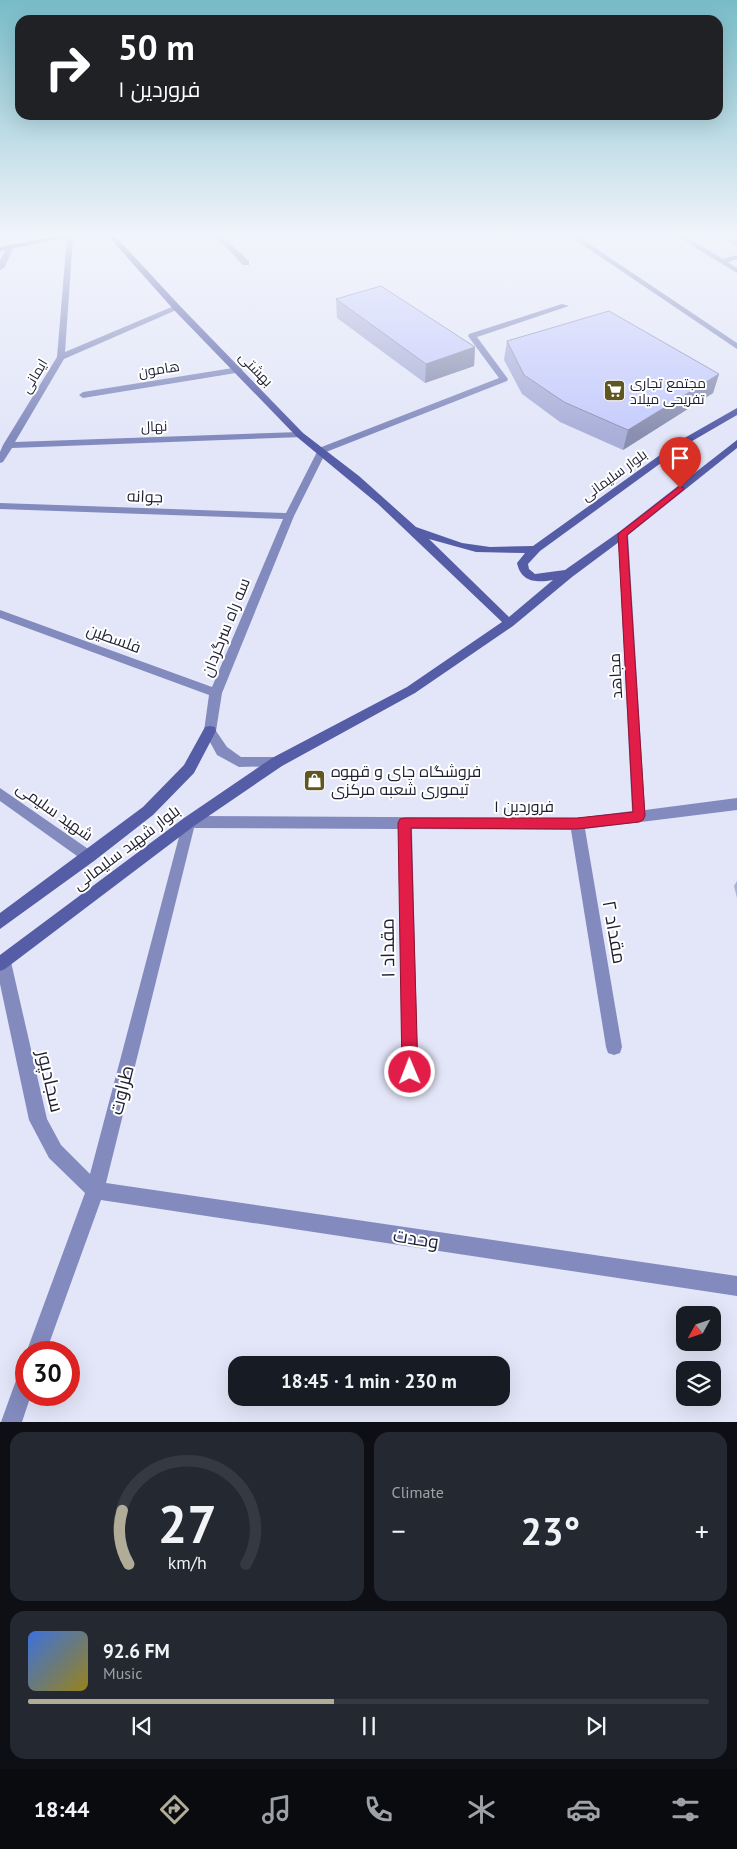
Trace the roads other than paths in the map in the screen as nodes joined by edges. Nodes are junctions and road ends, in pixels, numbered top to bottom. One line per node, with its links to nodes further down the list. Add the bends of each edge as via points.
1 (64, 303): 7 (street, ایمانی)
2 (173, 303): 5 (main road, بهشتی)
3 (672, 303): 6 (street)
4 (565, 306): 14 (street, via 472,336 504,379)
5 (177, 308): 7 (street); 8 (main road, بهشتی)
6 (737, 347)
7 (61, 357): 13 (street, ایمانی)
8 (239, 370): 9 (street, هامون); 11 (main road, بهشتی)
9 (83, 395)
10 (737, 411): 20 (main road, بلوار سلیمانی, via 684,442)
11 (300, 435): 13 (street, نهال); 14 (main road, بهشتی)
12 (737, 443): 19 (main road)
13 (8, 445): 15 (street, ایمانی)
14 (322, 450): 17 (street, سه راه سرگردان); 18 (main road)
15 (0, 460)
16 (0, 506): 17 (street, جوانه)
17 (289, 516): 24 (street, سه راه سرگردان)
18 (407, 524): 20 (main road, via 442,542 472,549 512,552); 23 (main road)
19 (623, 534): 21 (main road); 29 (street, مجاهد)
20 (536, 549): 21 (main road, via 522,562 527,575 538,579)
21 (568, 574): 23 (main road)
22 (0, 614): 24 (street, فلسطین)
23 (509, 623): 26 (main road, via 411,690)
24 (216, 693): 25 (street, سه راه سرگردان)
25 (210, 731): 26 (street, via 222,751 239,762); 33 (main road, بلوار شهید سلیمانی, via 189,769 148,811)
26 (277, 762): 30 (main road, بلوار شهید سلیمانی)
27 (0, 794): 33 (street, شهید سلیمی)
28 (737, 804): 29 (street, فروردین ۱)
29 (639, 816): 32 (street, فروردین ۱)
30 (189, 822): 31 (street, فروردین ۱); 35 (main road, بلوار شهید سلیمانی); 38 (street, طراوت)
31 (405, 823): 32 (street, فروردین ۱); 37 (street, مقداد ۱)
32 (577, 824): 36 (street, مقداد ۲)
33 (90, 856): 34 (main road, بلوار شهید سلیمانی)
34 (0, 922)
35 (2, 963): 38 (street, سجادپور, via 38,1120 47,1142 60,1159)
36 (614, 1047)
37 (410, 1072)
38 (95, 1190): 39 (street, وحدت); 40 (street, طراوت)
39 (737, 1286)
40 (40, 1341)
41 (17, 1406): 42 (street)
42 (11, 1422)

